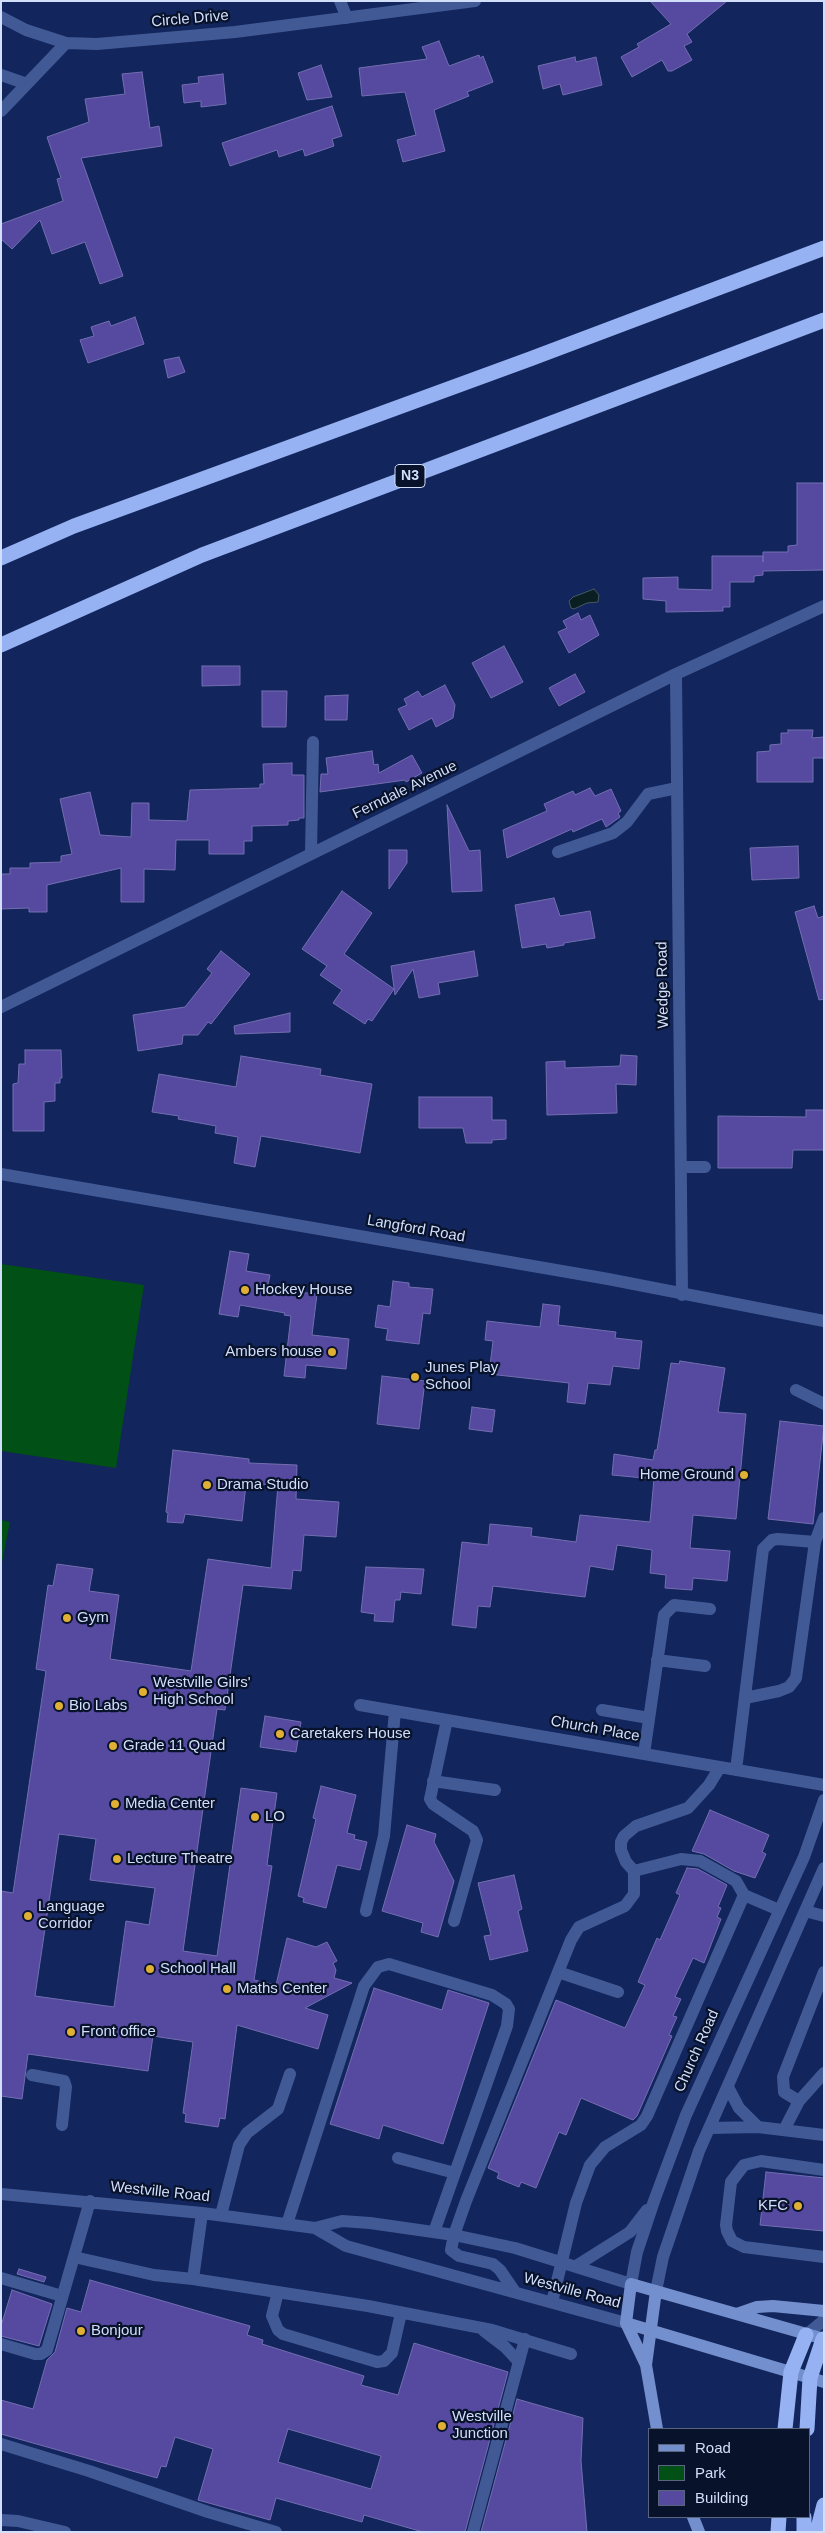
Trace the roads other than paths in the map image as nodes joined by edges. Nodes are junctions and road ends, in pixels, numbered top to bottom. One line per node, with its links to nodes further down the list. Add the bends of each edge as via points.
1 (340, 1): 4 (street)
2 (475, 1): 4 (street, Circle Drive)
3 (1, 17): 5 (street, Circle Drive, via 26,30)
4 (347, 18): 5 (street, Circle Drive, via 107,44)
5 (66, 43): 7 (street)
6 (1, 75): 7 (street)
7 (27, 84): 8 (street)
8 (1, 111)
9 (824, 248): 11 (highway, via 74,526)
10 (824, 320): 13 (highway, N3, via 202,555)
11 (1, 558)
12 (824, 606): 14 (street, Ferndale Avenue)
13 (1, 645)
14 (676, 674): 16 (street, Wedge Road); 18 (street, Ferndale Avenue)
15 (313, 742): 18 (street)
16 (677, 788): 17 (street, via 648,794 627,822 613,832); 20 (street, Wedge Road)
17 (558, 852)
18 (311, 854): 19 (street, Ferndale Avenue)
19 (1, 1007)
20 (681, 1167): 21 (street); 23 (street, Wedge Road)
21 (705, 1167)
22 (1, 1174): 23 (street, Langford Road, via 608,1279)
23 (682, 1295): 24 (street, Langford Road)
24 (824, 1321)
25 (796, 1390): 26 (street)
26 (824, 1404)
27 (824, 1518): 28 (street)
28 (815, 1542): 32 (street, via 796,1678 789,1687 779,1691); 32 (street, via 778,1539 763,1549)
29 (710, 1608): 30 (street, via 671,1606 662,1620)
30 (657, 1660): 31 (street); 36 (street)
31 (705, 1666)
32 (745, 1698): 40 (street)
33 (360, 1705): 35 (street, Church Place)
34 (602, 1710): 36 (street)
35 (395, 1711): 37 (street, Church Place); 49 (street, via 384,1836)
36 (649, 1718): 38 (street)
37 (447, 1720): 38 (street, Church Place); 41 (street)
38 (644, 1754): 39 (street, Church Place)
39 (720, 1767): 40 (street, Church Place); 46 (street, via 688,1808 636,1826 624,1836 621,1850)
40 (736, 1770): 42 (street, Church Place)
41 (433, 1781): 43 (street); 52 (street, via 432,1804 473,1831 477,1840)
42 (824, 1785)
43 (495, 1790)
44 (823, 1808): 48 (street, Church Road)
45 (824, 1868): 50 (street)
46 (634, 1871): 47 (street, via 681,1859 700,1861 736,1880); 53 (street, via 636,1886 631,1900 579,1927)
47 (744, 1895): 48 (street); 80 (street, via 647,2116 641,2125 605,2147 590,2165 576,2203)
48 (779, 1910): 71 (street, Church Road, via 686,2115)
49 (366, 1911)
50 (805, 1912): 51 (street); 59 (street)
51 (824, 1916)
52 (454, 1921)
53 (558, 1972): 55 (street); 77 (street)
54 (824, 1972): 60 (street, via 783,2077 784,2092)
55 (618, 1992)
56 (824, 2073): 60 (street)
57 (290, 2074): 73 (street, via 278,2109 247,2133 239,2145)
58 (32, 2075): 61 (street, via 61,2080 66,2084)
59 (728, 2087): 62 (street, via 739,2108); 63 (street)
60 (799, 2101): 64 (street)
61 (62, 2125)
62 (758, 2127): 63 (street); 64 (street)
63 (710, 2128): 85 (street, via 679,2206)
64 (784, 2130): 65 (street)
65 (824, 2134)
66 (398, 2158): 68 (street)
67 (824, 2170): 79 (street, via 761,2161 744,2165 730,2182 726,2226 732,2241 744,2247)
68 (455, 2173): 74 (street, via 507,2026 509,2009 492,1995 384,1964 371,1973 364,1986); 76 (street)
69 (1, 2194): 70 (street, Westville Road)
70 (90, 2201): 72 (street, Westville Road); 78 (street)
71 (654, 2201): 81 (street, via 630,2232); 84 (street, Church Road)
72 (202, 2213): 73 (street, Westville Road); 83 (street)
73 (221, 2215): 74 (street, Westville Road)
74 (287, 2224): 75 (street, Westville Road)
75 (315, 2228): 76 (street, Westville Road, via 342,2221); 87 (street, Westville Road, via 346,2246)
76 (434, 2232): 77 (street, Westville Road)
77 (454, 2235): 80 (street, Westville Road); 87 (street, via 450,2246 453,2253 493,2264)
78 (74, 2257): 83 (street, via 154,2275); 88 (street)
79 (824, 2257)
80 (562, 2262): 81 (street, Westville Road); 89 (street)
81 (576, 2266): 84 (street, Westville Road)
82 (1, 2278): 88 (street)
83 (193, 2279): 86 (street)
84 (630, 2284): 85 (main road, Westville Road); 94 (main road, Church Road)
85 (656, 2291): 92 (main road, Westville Road); 96 (main road)
86 (278, 2292): 91 (street); 91 (street, via 272,2316 283,2334 377,2362 384,2361 392,2353)
87 (515, 2292): 89 (street, Westville Road)
88 (62, 2296): 100 (street, via 49,2346 44,2353 35,2354)
89 (552, 2302): 94 (street, Westville Road)
90 (824, 2311): 92 (main road, via 773,2306)
91 (401, 2313): 95 (street)
92 (737, 2314): 97 (main road, Westville Road)
93 (824, 2320): 97 (street)
94 (626, 2323): 96 (main road, Westville Road); 103 (main road)
95 (479, 2328): 98 (street); 102 (street, via 497,2340)
96 (651, 2329): 103 (main road); 104 (main road, Westville Road)
97 (806, 2335): 99 (main road, Westville Road); 104 (highway)
98 (525, 2339): 101 (street); 102 (street)
99 (823, 2339): 105 (highway)
100 (1, 2344)
101 (571, 2354)
102 (519, 2362): 117 (street)
103 (646, 2365): 106 (main road)
104 (791, 2372): 105 (main road, Westville Road); 107 (highway)
105 (817, 2380): 108 (highway)
106 (657, 2428)
107 (785, 2428)
108 (807, 2428)
109 (1, 2444): 116 (street)
110 (824, 2505): 121 (highway)
111 (693, 2518): 118 (main road)
112 (779, 2518): 119 (highway)
113 (804, 2518): 120 (highway)
114 (1, 2520): 115 (street)
115 (65, 2532)
116 (276, 2532)
117 (473, 2532)
118 (699, 2532)
119 (778, 2532)
120 (804, 2532)
121 (817, 2532)

